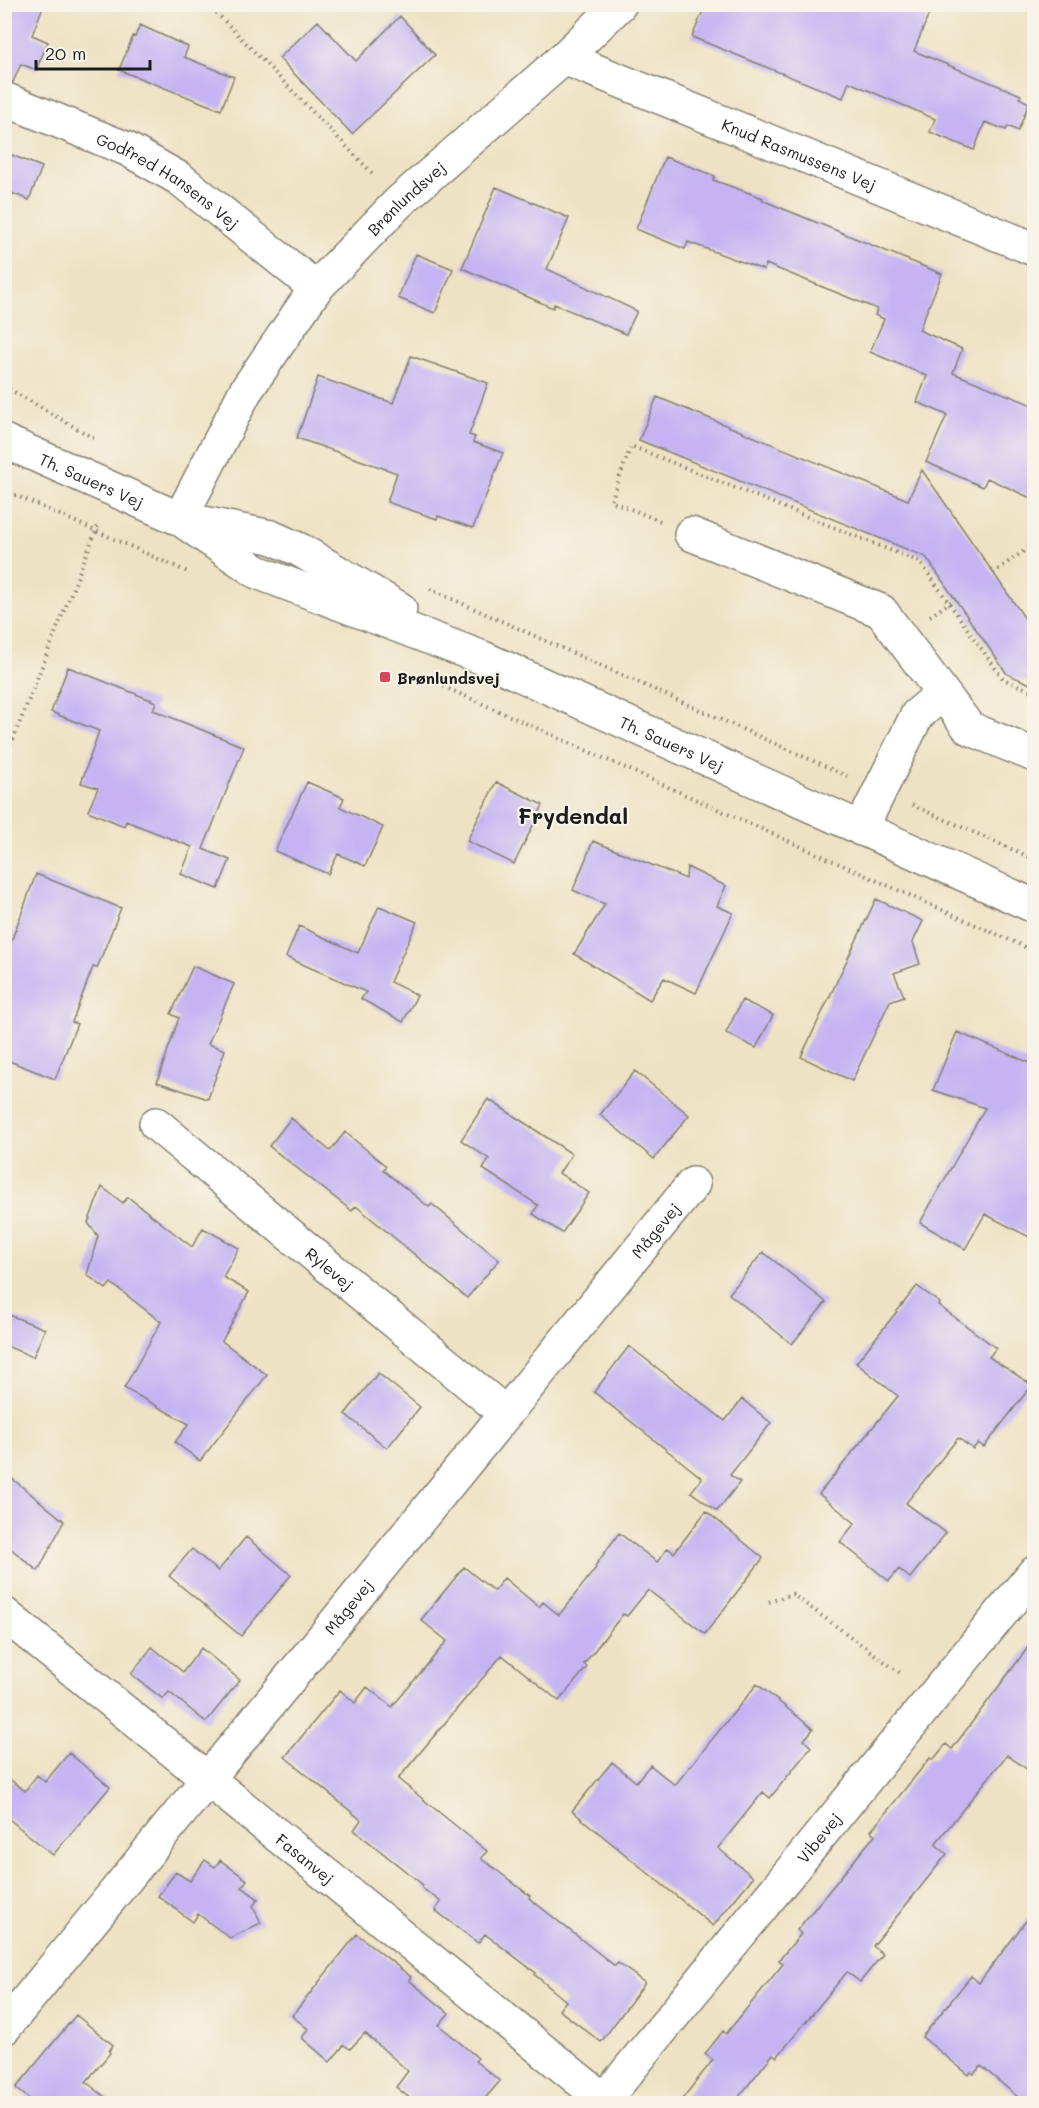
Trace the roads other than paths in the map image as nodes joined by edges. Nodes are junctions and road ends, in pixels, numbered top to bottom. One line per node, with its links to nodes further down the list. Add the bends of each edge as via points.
1 (620, 4): 2 (street, Brønlundsvej)
2 (564, 58): 4 (street, Knud Rasmussens Vej); 5 (street, Brønlundsvej, via 399,202)
3 (4, 99): 5 (street, Godfred Hansens Vej, via 127,149 180,179)
4 (1035, 249)
5 (316, 288): 7 (street, Brønlundsvej, via 245,392)
6 (4, 441): 7 (street, Th. Sauers Vej)
7 (180, 519): 11 (street, Th. Sauers Vej, via 271,537 300,550 483,658)
8 (691, 534): 9 (street, via 881,611)
9 (942, 694): 10 (street, via 969,728); 11 (street, via 917,715)
10 (1035, 755)
11 (861, 830): 12 (street, Th. Sauers Vej)
12 (1035, 906)
13 (156, 1124): 15 (street, Rylevej)
14 (693, 1184): 15 (street, Mågevej)
15 (504, 1412): 18 (street, Mågevej)
16 (1035, 1573): 20 (street, Vibevej)
17 (4, 1614): 18 (street, Fasanvej)
18 (209, 1779): 19 (street, Mågevej); 20 (street, Fasanvej)
19 (4, 2028)
20 (605, 2102)

